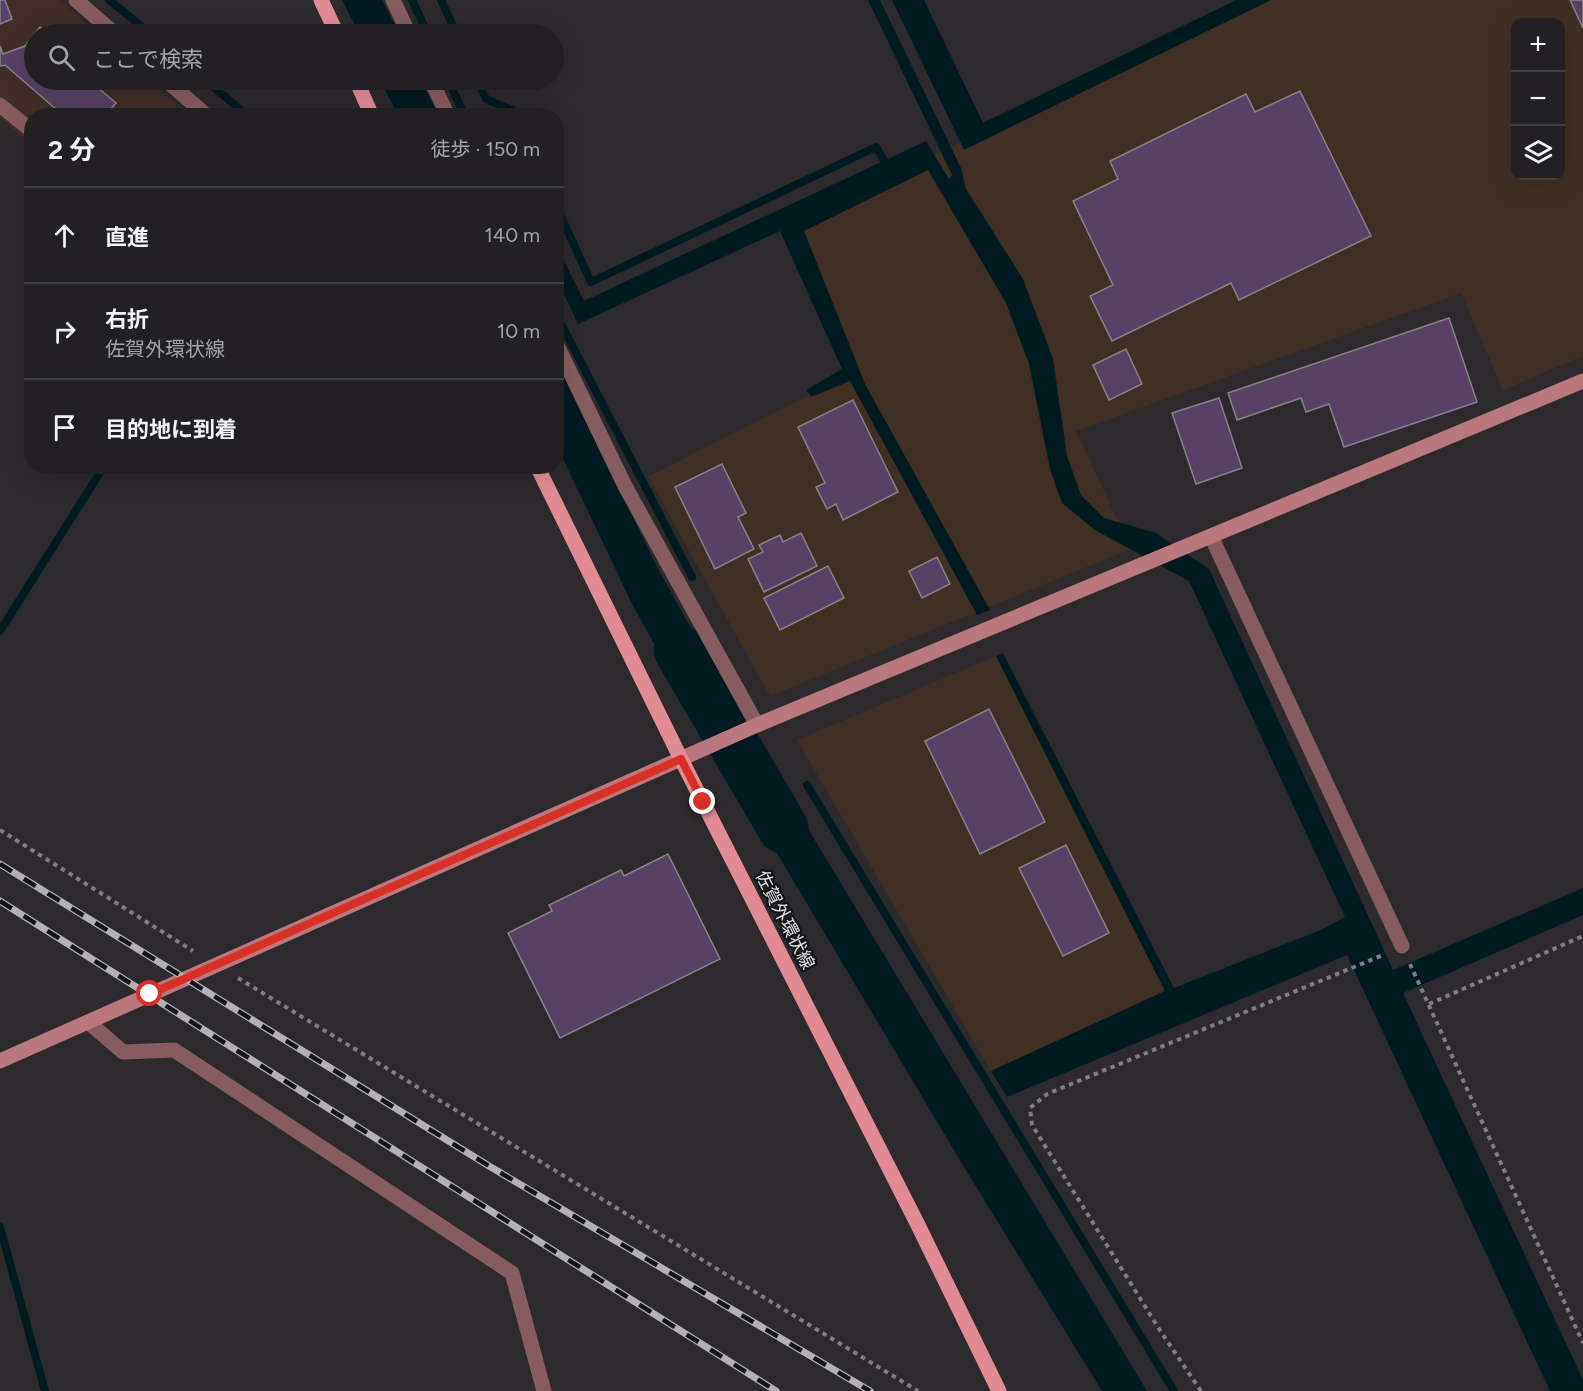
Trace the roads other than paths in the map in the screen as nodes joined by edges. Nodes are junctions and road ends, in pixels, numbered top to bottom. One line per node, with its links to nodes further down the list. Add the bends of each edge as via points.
1 (76, 0): 4 (street)
2 (321, 0): 5 (main road)
3 (393, 0): 6 (street)
4 (104, 24)
5 (332, 24)
6 (404, 24)
7 (177, 90): 11 (street)
8 (360, 90): 12 (main road)
9 (436, 90): 13 (street)
10 (0, 105): 14 (street)
11 (198, 108)
12 (368, 108)
13 (444, 108)
14 (24, 124)
15 (564, 360): 19 (street, via 625,486)
16 (1583, 381): 18 (street)
17 (541, 474): 20 (main road, 佐賀外環状線)
18 (1211, 536): 19 (street); 21 (street)
19 (757, 725): 20 (street)
20 (681, 759): 22 (street); 25 (main road, 佐賀外環状線)
21 (1402, 946)
22 (88, 1022): 23 (street); 24 (street, via 123,1052 174,1050 512,1274)
23 (0, 1061)
24 (544, 1391)
25 (999, 1391)

